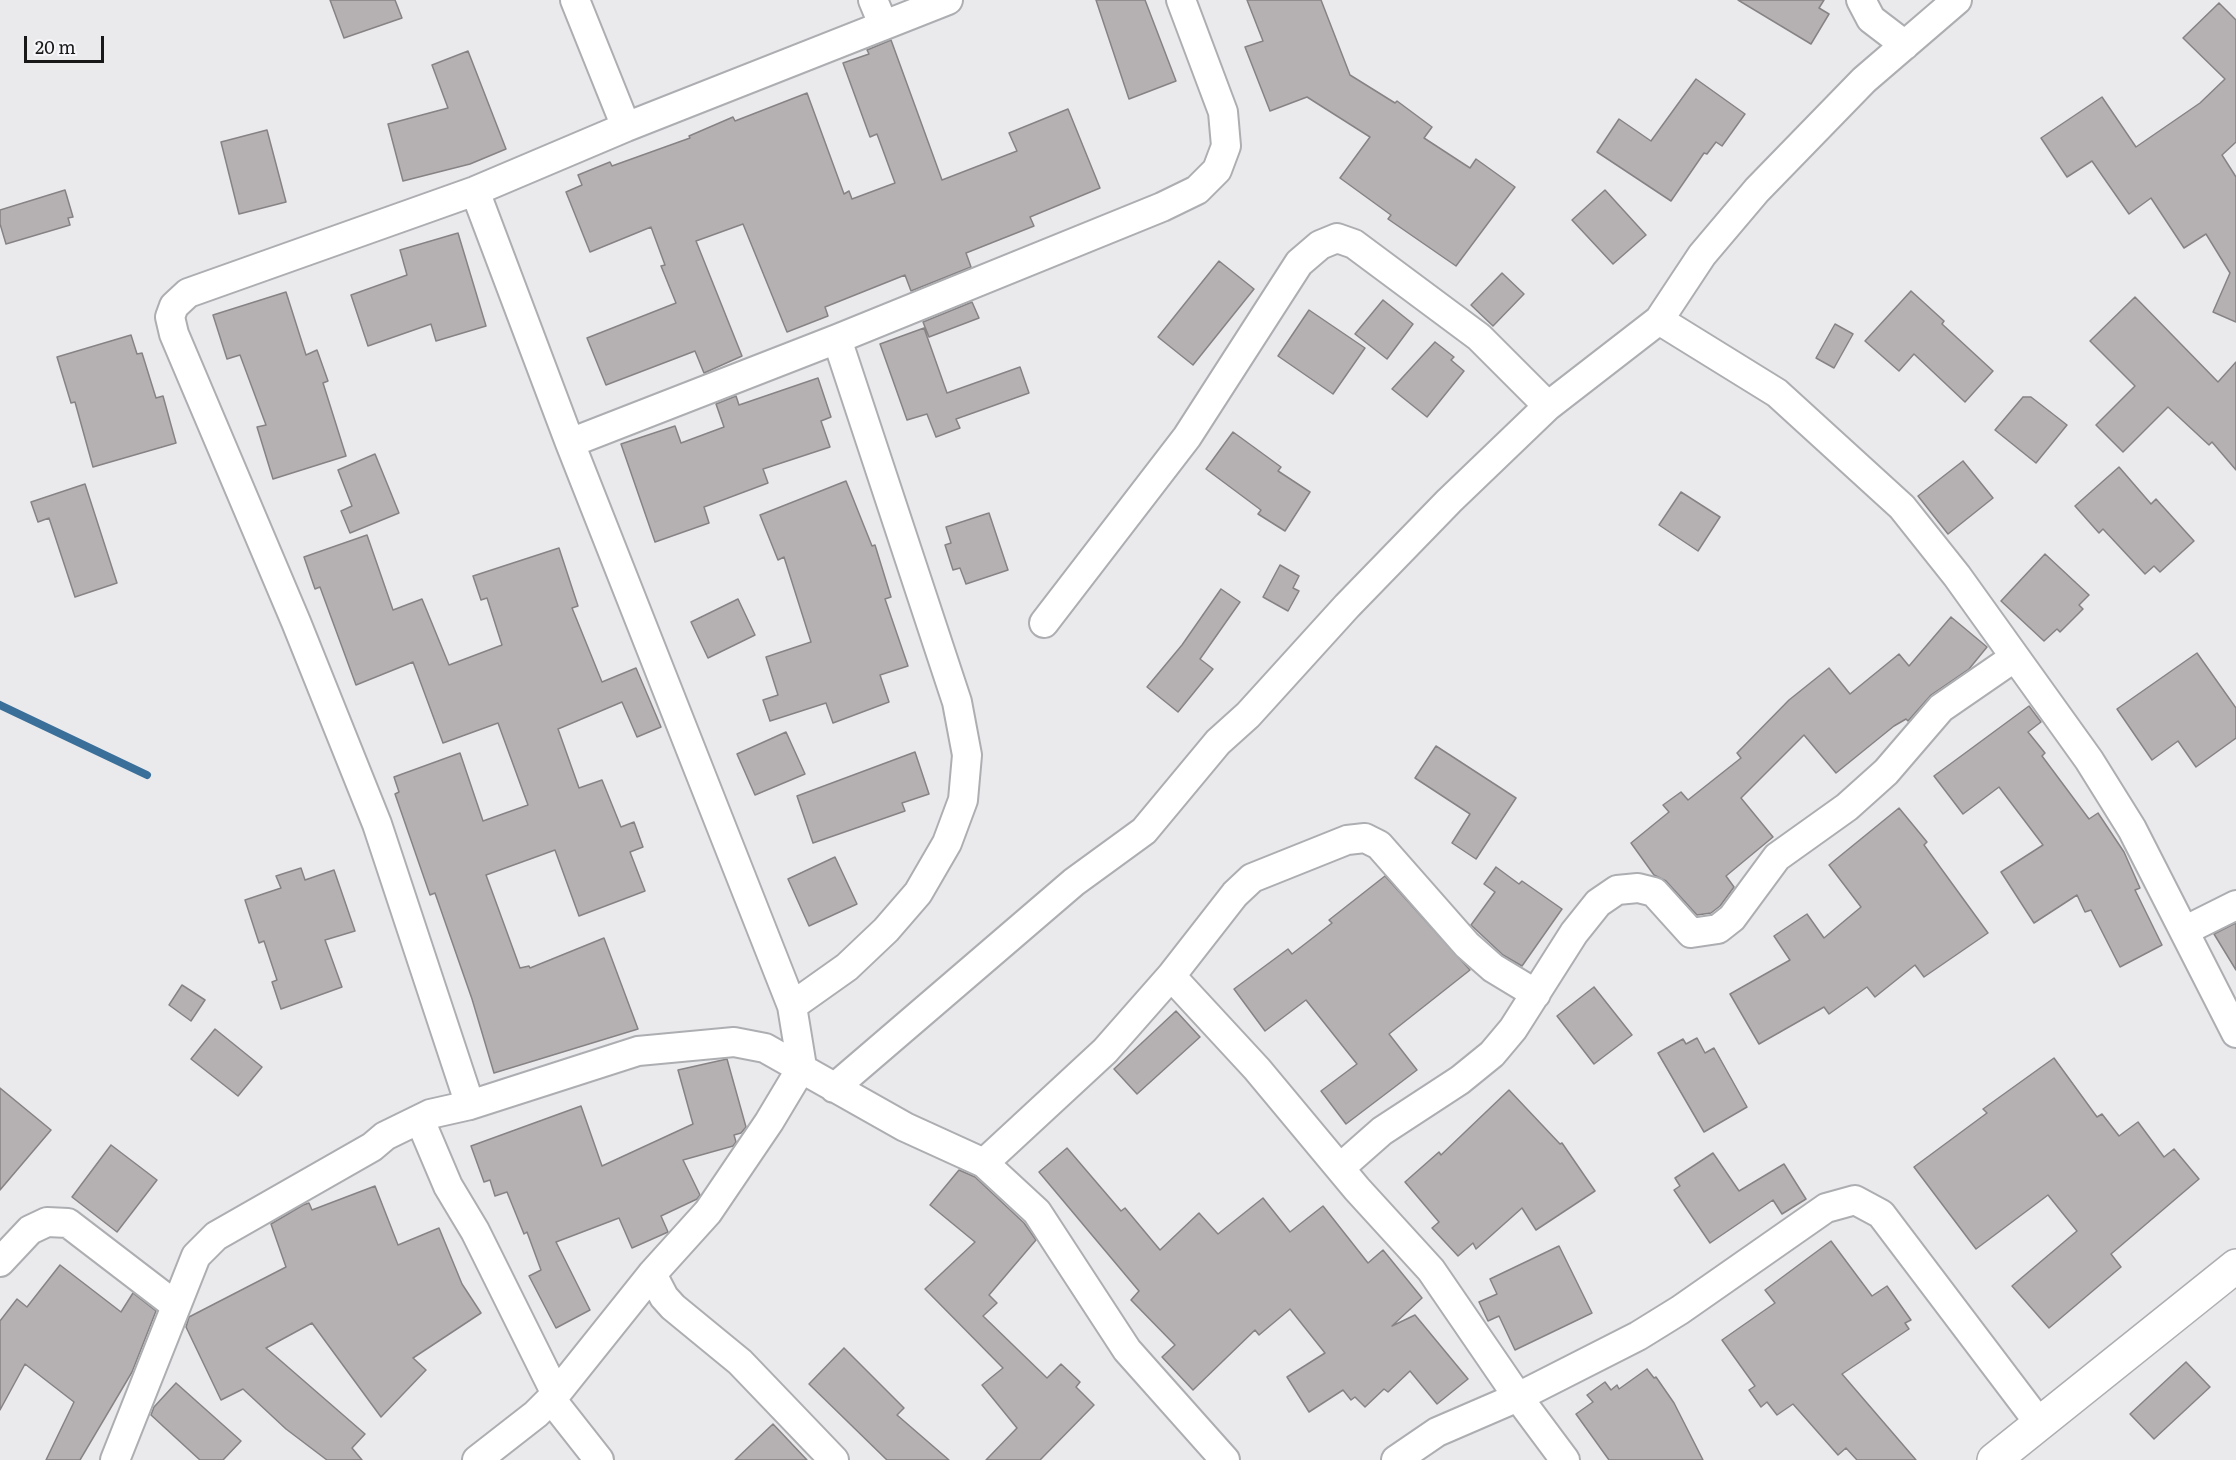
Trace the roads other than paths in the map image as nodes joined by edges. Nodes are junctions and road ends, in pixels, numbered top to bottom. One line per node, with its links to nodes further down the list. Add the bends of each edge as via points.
1 (575, 0): 8 (street)
2 (948, 0): 6 (street)
3 (1181, 0): 11 (street, via 1223,112 1226,146 1217,170 1197,190)
4 (1861, 0): 7 (street, via 1871,19)
5 (1957, 0): 7 (street)
6 (878, 12): 8 (street)
7 (1905, 45): 10 (street, via 1864,80 1757,190 1702,255)
8 (626, 127): 9 (street)
9 (475, 191): 13 (street); 24 (street, via 188,293 174,306 170,317 377,825)
10 (1659, 320): 12 (street); 15 (street, via 1777,393 1872,477 1902,507)
11 (837, 339): 13 (street); 20 (street, via 957,702 967,755 963,800 947,843 918,893 847,967)
12 (1548, 406): 14 (street, via 1479,337 1354,244 1338,238 1320,245 1299,263 1186,437); 23 (street, via 1347,606 1248,715 1218,742 1144,831 1074,882)
13 (570, 443): 20 (street)
14 (1044, 623)
15 (2015, 657): 17 (street, via 2126,819); 19 (street, via 1941,708 1886,772 1847,807 1777,857 1732,918 1718,930 1691,933 1654,892 1638,888 1617,890 1598,903 1574,933)
16 (2236, 905): 17 (street)
17 (2184, 931): 21 (street)
18 (1172, 976): 19 (street, via 1235,894 1252,878 1347,840 1365,838 1378,845 1467,945 1493,968); 26 (street, via 1105,1051); 27 (street)
19 (1536, 994): 27 (street, via 1492,1054 1382,1131)
20 (792, 1006): 22 (street)
21 (2236, 1033)
22 (802, 1067): 23 (street); 24 (street, via 765,1048 734,1042 656,1047); 30 (street, via 770,1122 708,1212)
23 (834, 1088): 26 (street, via 905,1127)
24 (470, 1105): 25 (street, via 445,1109)
25 (420, 1120): 31 (street, via 385,1136 216,1236 196,1256); 32 (street, via 448,1186 475,1231)
26 (984, 1163): 39 (street, via 1037,1212 1127,1350)
27 (1340, 1168): 33 (street, via 1431,1270)
28 (0, 1262): 31 (street, via 30,1230 47,1222 68,1223)
29 (2236, 1266): 34 (main road)
30 (652, 1274): 32 (street); 38 (street, via 673,1307 740,1362)
31 (175, 1305): 35 (street)
32 (553, 1396): 36 (street); 37 (street)
33 (1518, 1397): 34 (street, via 1638,1335 1826,1209 1855,1200 1881,1214); 40 (street, via 1437,1432); 41 (street)
34 (2040, 1424): 42 (main road)
35 (115, 1460)
36 (477, 1460)
37 (598, 1460)
38 (834, 1460)
39 (1225, 1460)
40 (1396, 1460)
41 (1565, 1460)
42 (1994, 1460)

